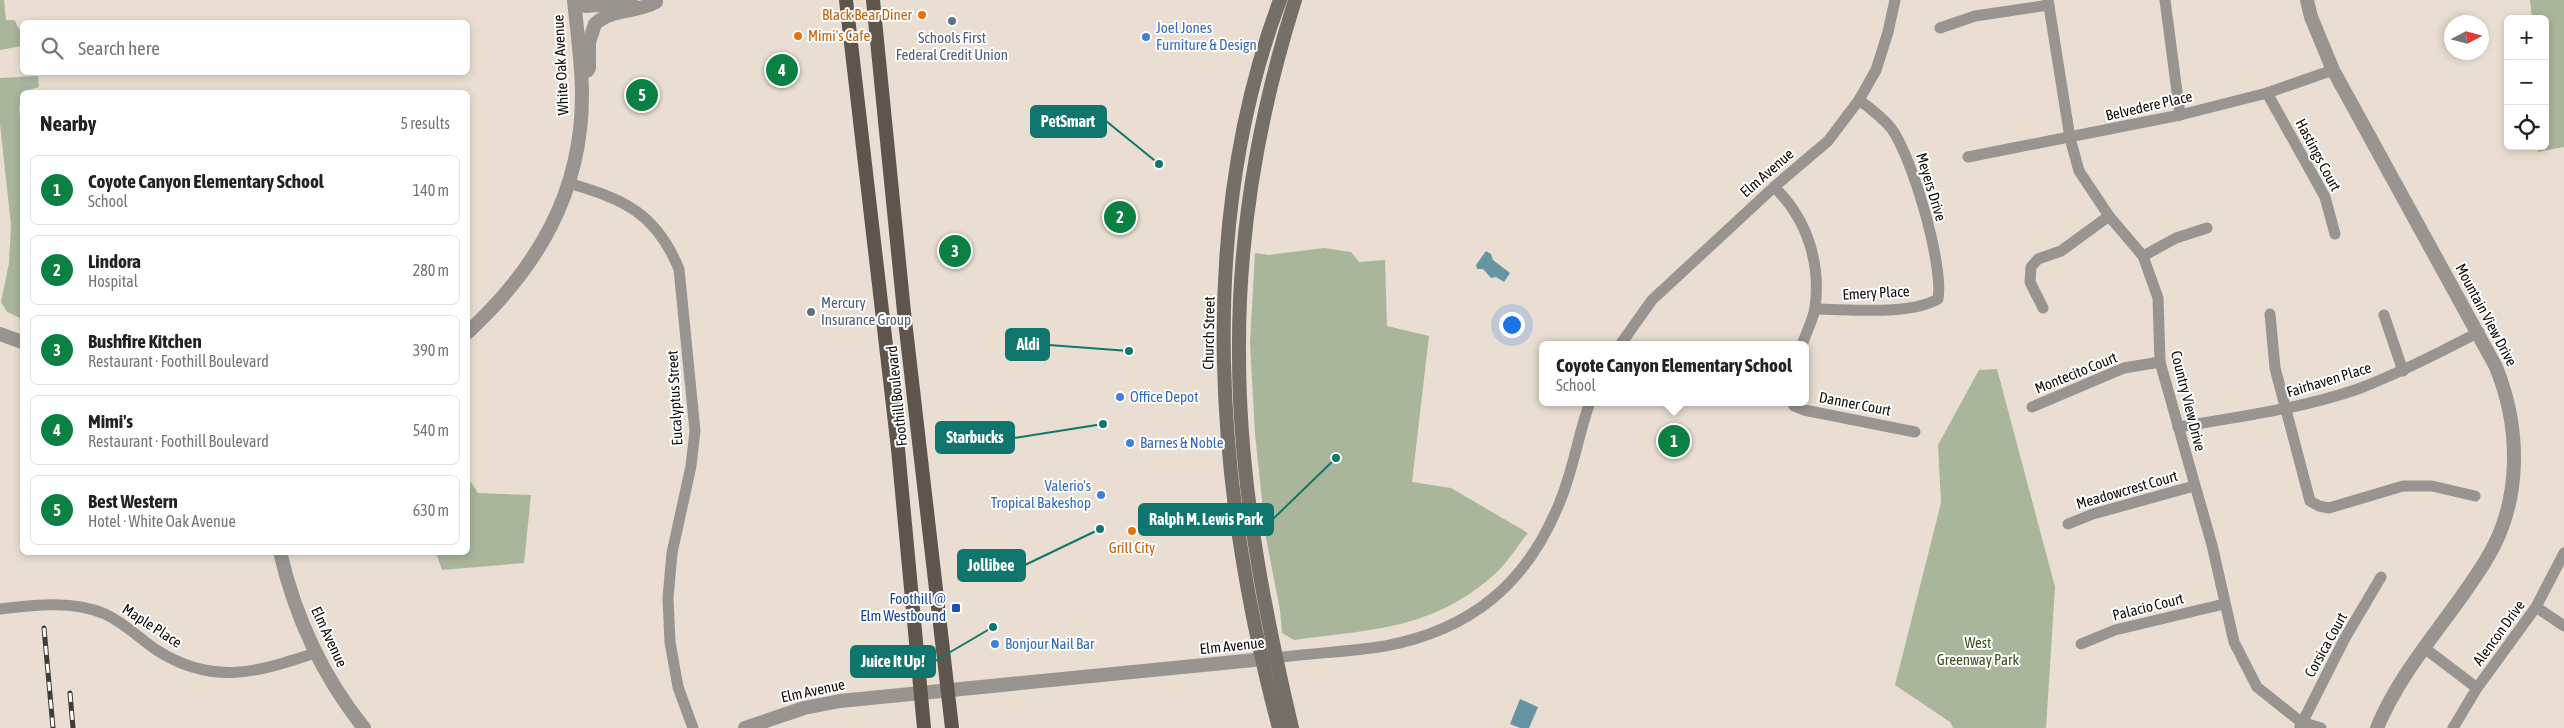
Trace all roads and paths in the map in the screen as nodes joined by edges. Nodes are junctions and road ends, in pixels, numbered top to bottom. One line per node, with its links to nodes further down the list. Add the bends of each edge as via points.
1 (653, 0): 9 (street, via 586,6); 13 (street, via 648,6 611,14 595,24 589,42 589,68)
2 (846, 0): 62 (main road, Foothill Boulevard, via 897,440)
3 (873, 0): 61 (main road, Foothill Boulevard, via 904,312)
4 (1280, 0): 24 (main road, Church Street, via 1244,128)
5 (1295, 0): 25 (main road, Church Street, via 1262,120)
6 (1895, 0): 15 (street, Elm Avenue, via 1876,70)
7 (2165, 0): 16 (street)
8 (2307, 0): 12 (street, Mountain View Drive)
9 (576, 1): 13 (street, White Oak Avenue)
10 (2048, 2): 11 (street, via 1975,16); 17 (street, Country View Drive)
11 (1940, 28)
12 (2333, 70): 14 (street, Belvedere Place); 33 (street, Mountain View Drive)
13 (581, 77): 19 (street, White Oak Avenue, via 579,134)
14 (2267, 93): 16 (street, Belvedere Place); 23 (street, Hastings Court, via 2325,197)
15 (1860, 100): 20 (street, Elm Avenue, via 1828,141); 27 (street, Meyers Drive, via 1890,127 1914,174 1937,267)
16 (2180, 115): 17 (street, Belvedere Place)
17 (2070, 138): 18 (street, Belvedere Place); 21 (street, Country View Drive, via 2079,170)
18 (1968, 157)
19 (568, 183): 32 (street, White Oak Avenue, via 551,228 527,267 499,303); 65 (street, Eucalyptus Street, via 605,194 634,208 671,248 679,269 695,431 691,466 672,553 668,598 670,642 678,688)
20 (1774, 187): 29 (street, via 1795,212 1813,253); 36 (street, Elm Avenue, via 1652,300)
21 (2109, 216): 26 (street, Country View Drive); 28 (street, via 2061,251 2038,259 2031,267 2030,282)
22 (2207, 228): 26 (street, via 2176,238)
23 (2335, 234)
24 (1229, 240): 25 (main road); 59 (main road, Church Street, via 1223,348 1226,414 1244,564)
25 (1244, 242): 59 (main road, Church Street, via 1239,355 1242,428)
26 (2143, 256): 38 (street, Country View Drive, via 2158,298)
27 (1938, 299): 29 (street, Emery Place, via 1909,308)
28 (2043, 308)
29 (1815, 309): 37 (street)
30 (2270, 314): 43 (street, via 2275,368)
31 (2384, 315): 39 (street)
32 (470, 330)
33 (2479, 332): 39 (street, Fairhaven Place); 57 (street, Mountain View Drive, via 2506,390 2511,415 2514,467 2510,500 2500,532 2486,560)
34 (0, 334): 35 (street)
35 (20, 341)
36 (1623, 341)
37 (1803, 341)
38 (2160, 362): 42 (street, Montecito Court, via 2124,368); 44 (street, Country View Drive)
39 (2403, 371): 43 (street, Fairhaven Place, via 2356,389)
40 (1588, 406): 59 (street, Elm Avenue, via 1561,502 1551,525 1522,570 1491,602 1450,626 1418,638 1384,646)
41 (1794, 406): 45 (street, Danner Court)
42 (2032, 407)
43 (2284, 409): 44 (street, Fairhaven Place); 47 (street, via 2307,493 2310,501 2319,506 2329,508 2403,486 2432,486)
44 (2178, 427): 46 (street, Country View Drive)
45 (1915, 432)
46 (2194, 486): 48 (street, Meadowcrest Court); 52 (street, Country View Drive, via 2212,545)
47 (2475, 496)
48 (2068, 524)
49 (2564, 553): 53 (street, Alencon Drive)
50 (281, 555): 58 (street, Elm Avenue, via 288,584)
51 (2381, 577): 63 (street, Corsica Court)
52 (2224, 604): 56 (street, Palacio Court, via 2116,630); 63 (street, Country View Drive, via 2234,642 2257,688)
53 (2536, 607): 55 (street); 60 (street, Alencon Drive)
54 (0, 609): 58 (street, Maple Place, via 61,605 104,614 124,624 159,651 183,664 204,670 249,672)
55 (2564, 626)
56 (2081, 644)
57 (2423, 647): 60 (street); 72 (street, Mountain View Drive, via 2404,674)
58 (315, 652): 64 (street, Elm Avenue, via 340,696)
59 (1268, 659): 61 (street, Elm Avenue); 69 (main road, Church Street); 70 (main road, Church Street)
60 (2477, 688): 73 (street, Alencon Drive)
61 (948, 690): 62 (street, Elm Avenue); 68 (main road, Foothill Boulevard)
62 (921, 693): 66 (street, Elm Avenue, via 858,698 804,708); 67 (main road, Foothill Boulevard)
63 (2301, 725): 71 (street, Country View Drive)
64 (364, 728)
65 (693, 728)
66 (745, 728)
67 (924, 728)
68 (952, 728)
69 (1279, 728)
70 (1292, 728)
71 (2321, 728)
72 (2377, 728)
73 (2453, 728)

